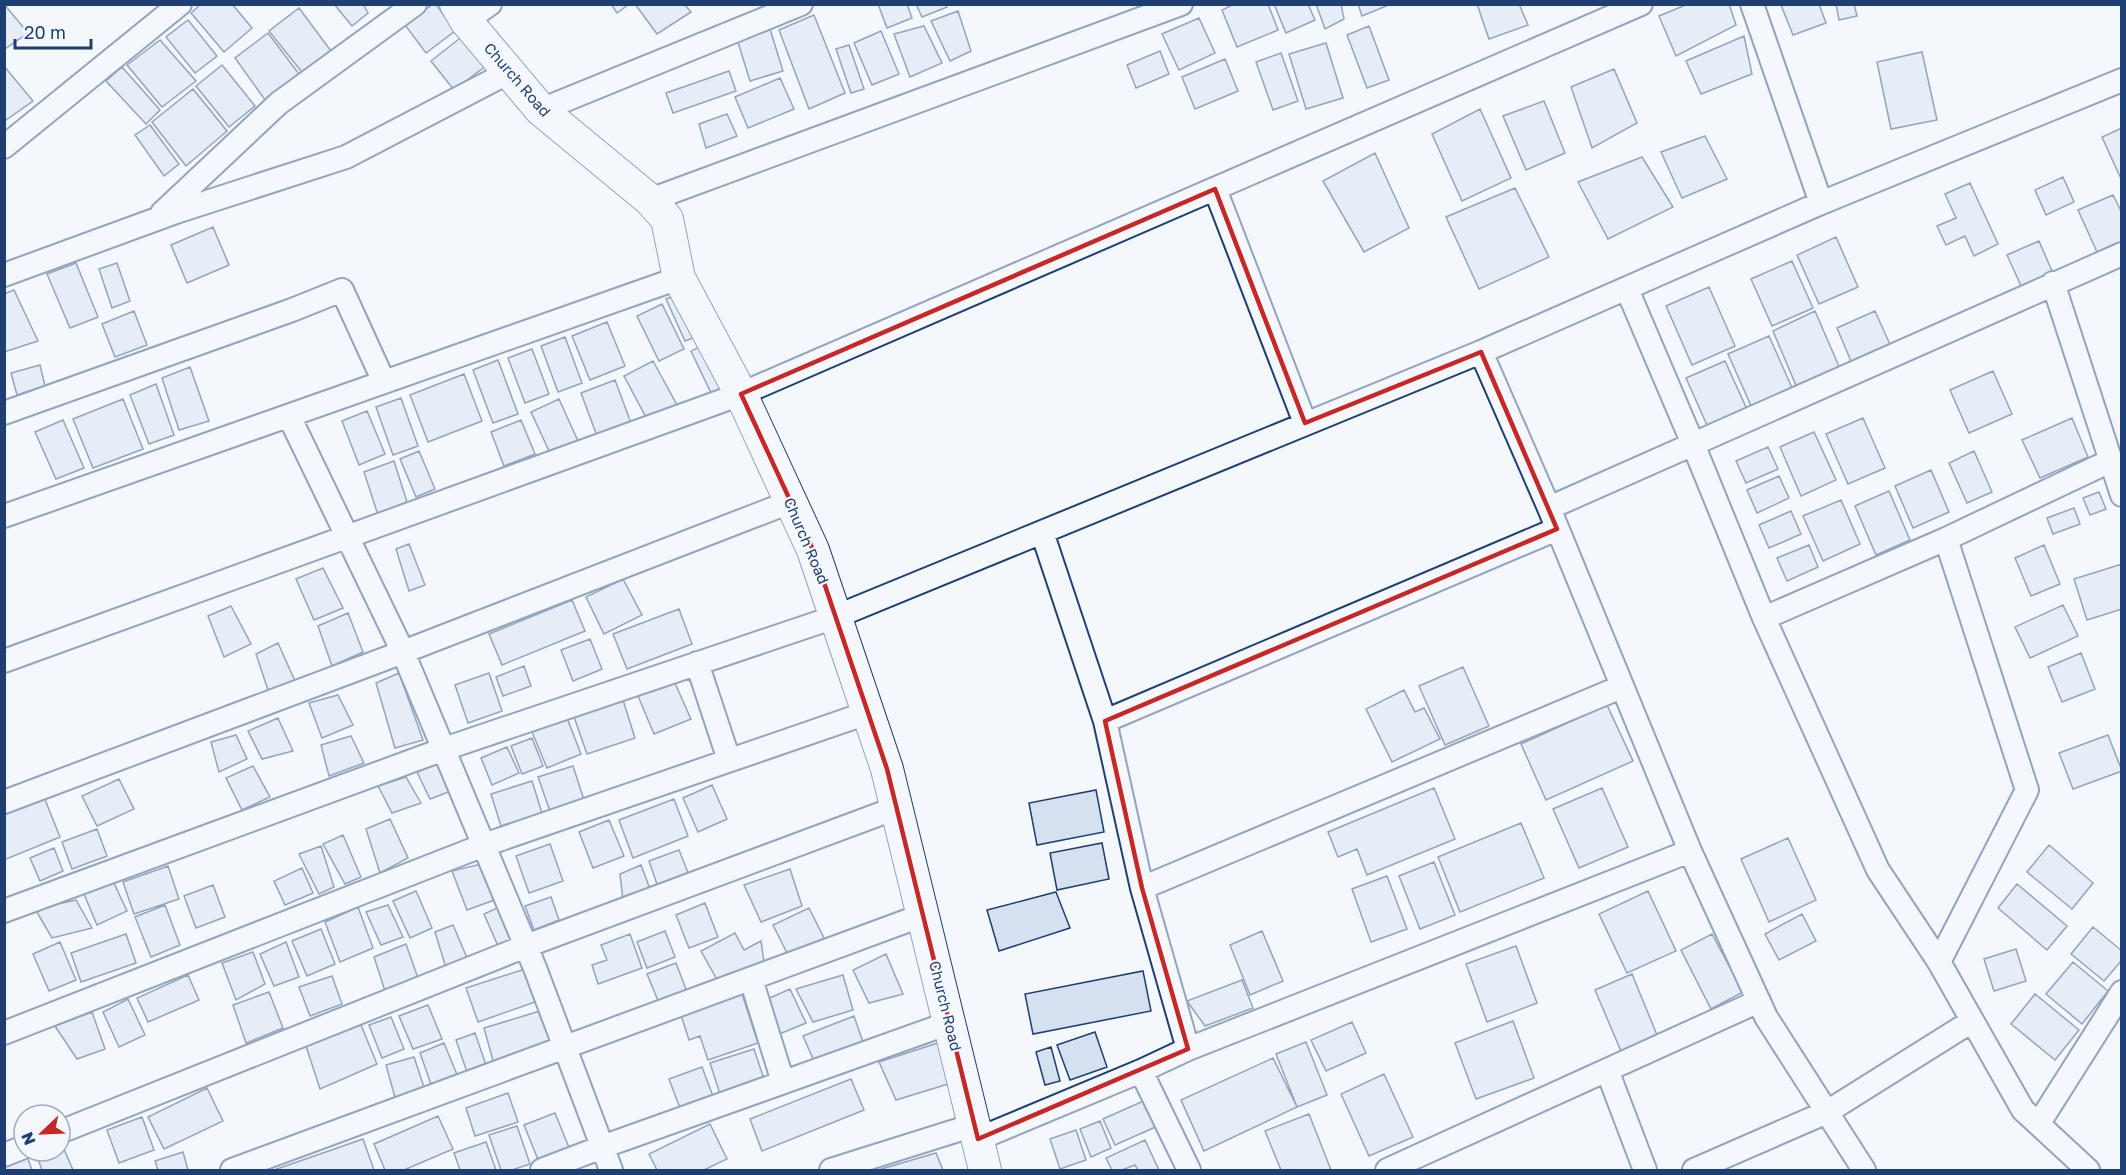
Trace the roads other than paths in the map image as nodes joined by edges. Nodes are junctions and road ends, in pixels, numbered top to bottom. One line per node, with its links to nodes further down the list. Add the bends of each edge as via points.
1 (180, 4): 11 (street)
2 (415, 4): 15 (street, via 279,103)
3 (801, 4): 10 (street)
4 (1181, 4): 13 (street)
5 (1641, 4): 12 (street)
6 (1752, 4): 14 (street)
7 (471, 10): 8 (main road, Church Road)
8 (509, 72): 10 (main road, Church Road); 15 (street, via 346,157)
9 (2121, 80): 14 (street)
10 (541, 110): 13 (main road, Church Road)
11 (4, 147)
12 (1215, 189): 23 (street); 26 (street)
13 (650, 201): 18 (main road, Church Road, via 667,219)
14 (1821, 203): 20 (street)
15 (154, 220): 17 (street)
16 (2121, 254): 19 (street)
17 (4, 275)
18 (679, 278): 22 (street); 23 (main road, Church Road)
19 (2053, 283): 27 (street); 28 (street)
20 (1627, 289): 21 (street); 27 (street)
21 (1481, 352): 26 (street); 32 (street)
22 (384, 382): 24 (street, via 342,290); 25 (street)
23 (741, 394): 30 (main road, Church Road); 34 (street)
24 (4, 413)
25 (289, 416): 31 (street); 34 (street)
26 (1305, 423): 33 (street)
27 (1693, 444): 32 (street); 37 (street)
28 (2110, 461): 29 (street); 35 (street)
29 (2121, 495)
30 (790, 502): 36 (main road, Church Road, via 813,550); 38 (street)
31 (5, 516)
32 (1553, 519): 41 (street); 43 (street)
33 (1042, 531): 36 (street); 43 (street)
34 (347, 536): 38 (street); 39 (street)
35 (1946, 539): 37 (street); 54 (street, via 2026,790)
36 (835, 616): 40 (street); 42 (main road, Church Road)
37 (1764, 618): 54 (street, via 1878,870)
38 (403, 652): 44 (street); 46 (street)
39 (4, 661)
40 (697, 663): 44 (street); 45 (street)
41 (1621, 687): 49 (street); 50 (street)
42 (867, 713): 45 (street); 47 (main road, Church Road)
43 (1105, 722): 50 (street)
44 (444, 749): 48 (street); 51 (street)
45 (729, 760): 48 (street)
46 (4, 802)
47 (896, 808): 52 (main road, Church Road); 53 (street)
48 (484, 844): 53 (street); 60 (street)
49 (1690, 851): 57 (street); 62 (street)
50 (1142, 888): 62 (street)
51 (4, 911)
52 (923, 915): 55 (street); 59 (main road, Church Road)
53 (526, 945): 61 (street); 68 (street)
54 (1939, 962): 58 (street)
55 (751, 979): 61 (street); 65 (street)
56 (2121, 992): 67 (street)
57 (1759, 1001): 64 (street); 66 (street)
58 (1972, 1020): 66 (street); 67 (street, via 2023,1110)
59 (949, 1023): 65 (street); 69 (main road, Church Road)
60 (4, 1033)
61 (565, 1048): 70 (street); 71 (street)
62 (1188, 1049): 63 (street)
63 (1141, 1071): 69 (street); 76 (street)
64 (1607, 1071): 77 (street); 78 (street)
65 (783, 1082): 70 (street)
66 (1827, 1112): 79 (street); 80 (street)
67 (2038, 1123): 81 (street)
68 (72, 1127)
69 (976, 1132): 74 (street); 75 (main road, Church Road)
70 (602, 1147): 72 (street); 73 (street)
71 (232, 1170)
72 (542, 1170)
73 (611, 1170)
74 (831, 1170)
75 (985, 1170)
76 (1189, 1170)
77 (1387, 1170)
78 (1645, 1170)
79 (1694, 1170)
80 (1864, 1170)
81 (2088, 1170)

